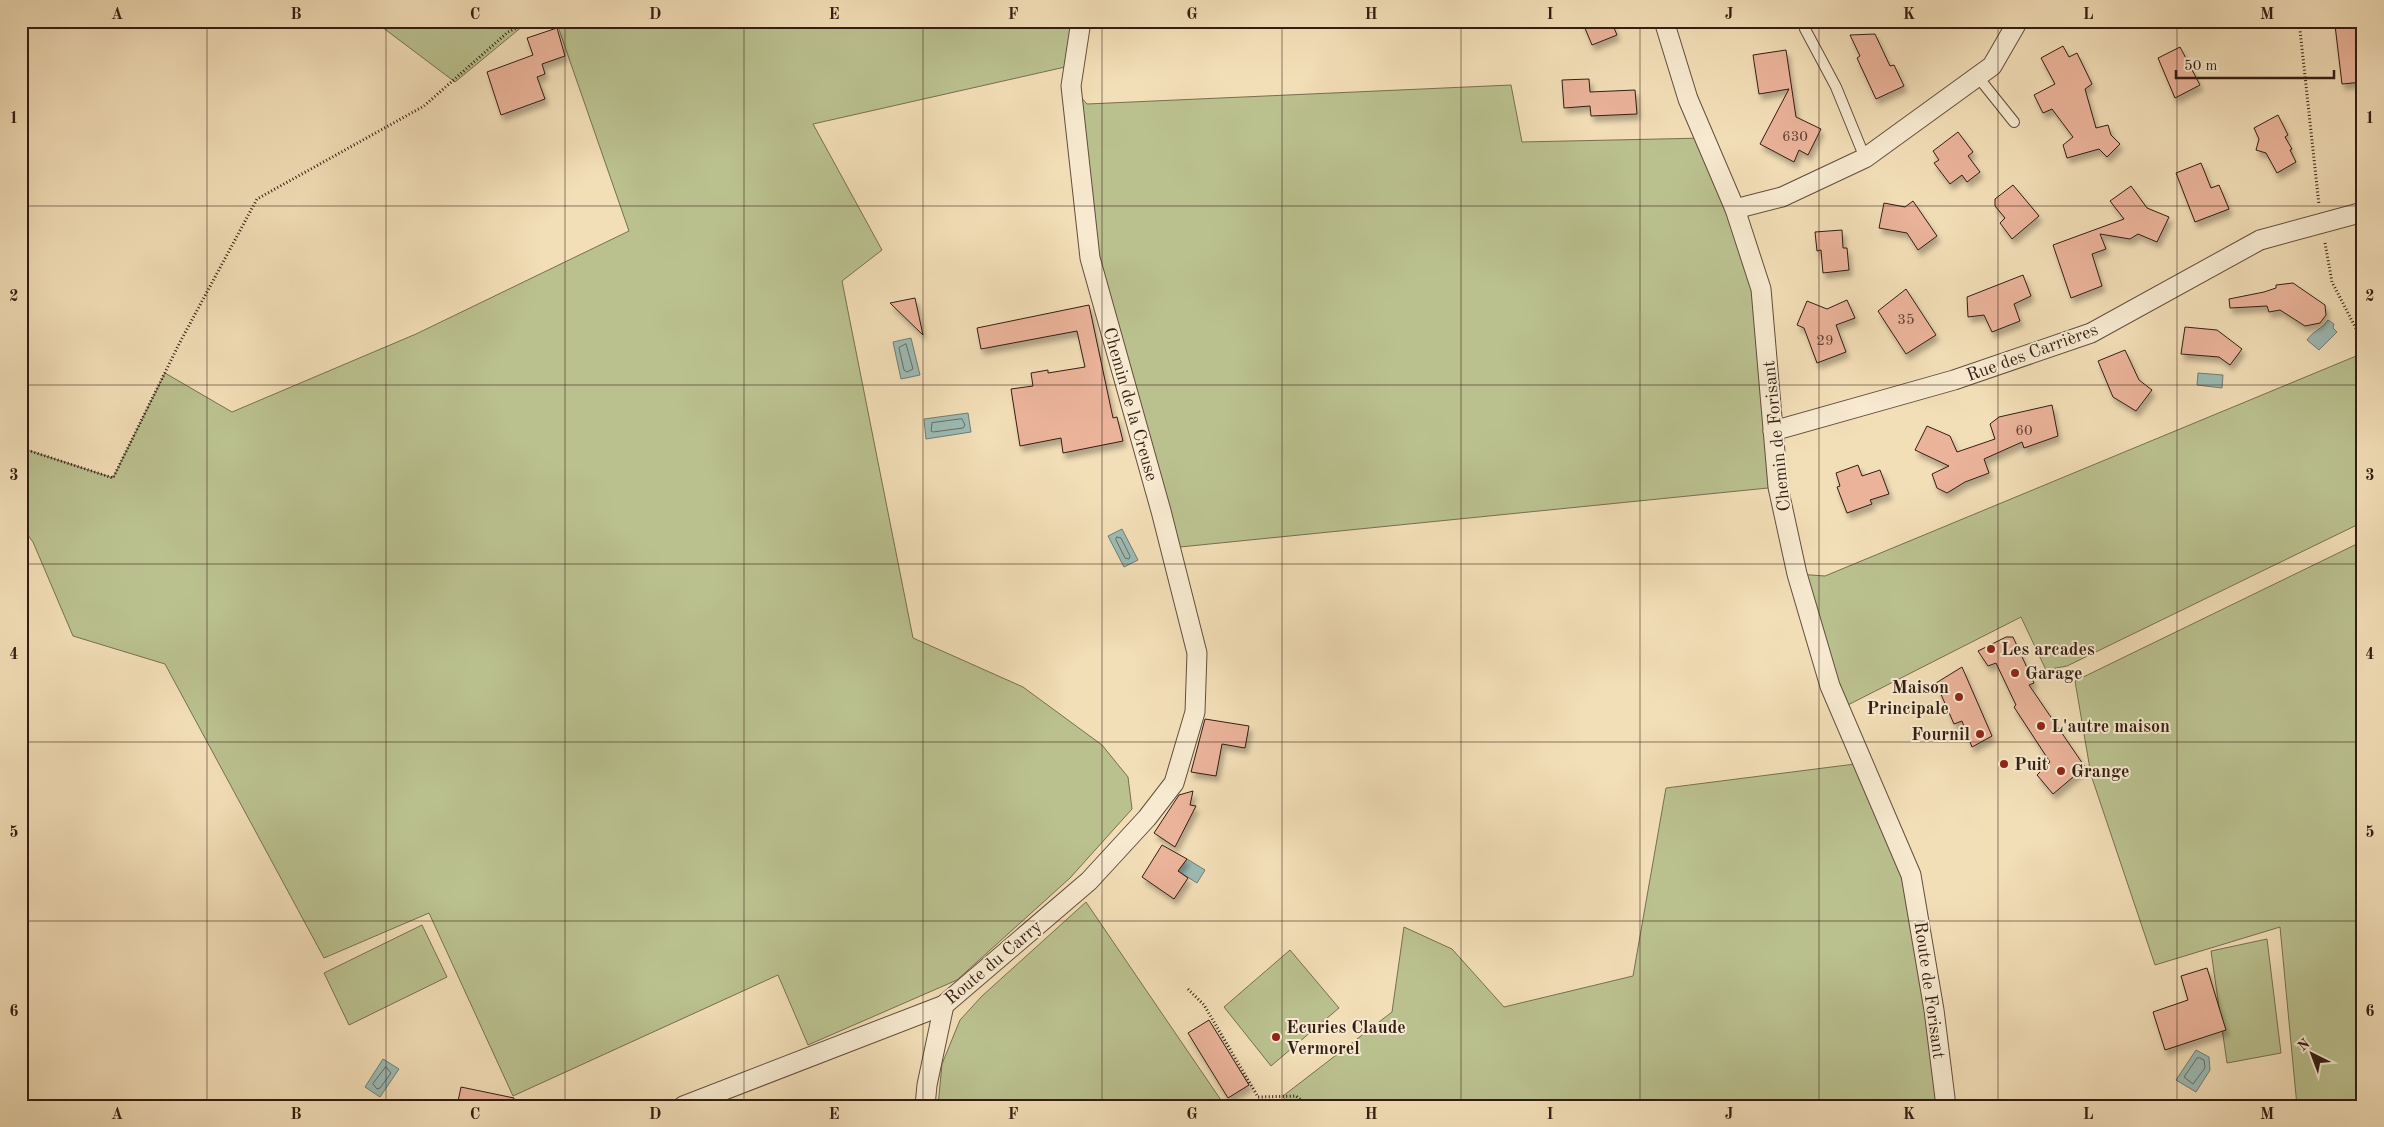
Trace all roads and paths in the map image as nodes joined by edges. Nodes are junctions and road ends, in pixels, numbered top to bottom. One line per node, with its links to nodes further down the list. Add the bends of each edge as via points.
1 (531, 21): 15 (path, via 508,32 424,106 257,199 179,344 113,478)
2 (1081, 21): 16 (street, Chemin de la Creuse, via 1071,86 1090,258 1161,510 1197,653 1195,712)
3 (1664, 21): 10 (street, Chemin de Forisant, via 1688,99)
4 (2018, 21): 7 (street, via 1992,66)
5 (2299, 21): 12 (path)
6 (1805, 29): 9 (lane, via 1836,88)
7 (1978, 77): 8 (lane); 9 (street)
8 (2014, 122)
9 (1865, 158): 10 (street, via 1782,197)
10 (1736, 208): 14 (street, Chemin de Forisant, via 1761,289)
11 (2363, 212): 12 (street, Rue des Carrières)
12 (2321, 225): 13 (path, via 2332,282); 14 (street, Rue des Carrières, via 2260,240 2092,333 1954,380)
13 (2363, 342)
14 (1773, 430): 17 (street, Chemin de Forisant, via 1778,487 1798,579 1830,686)
15 (21, 448)
16 (1174, 783): 19 (street, Route du Carry, via 1147,818 1089,881)
17 (1911, 875): 23 (street, Route de Forisant)
18 (1188, 989): 22 (path, via 1204,1005 1258,1097 1296,1096)
19 (944, 1005): 20 (street, Route du Carry); 21 (street)
20 (683, 1106)
21 (924, 1106)
22 (1308, 1106)
23 (1946, 1106)

